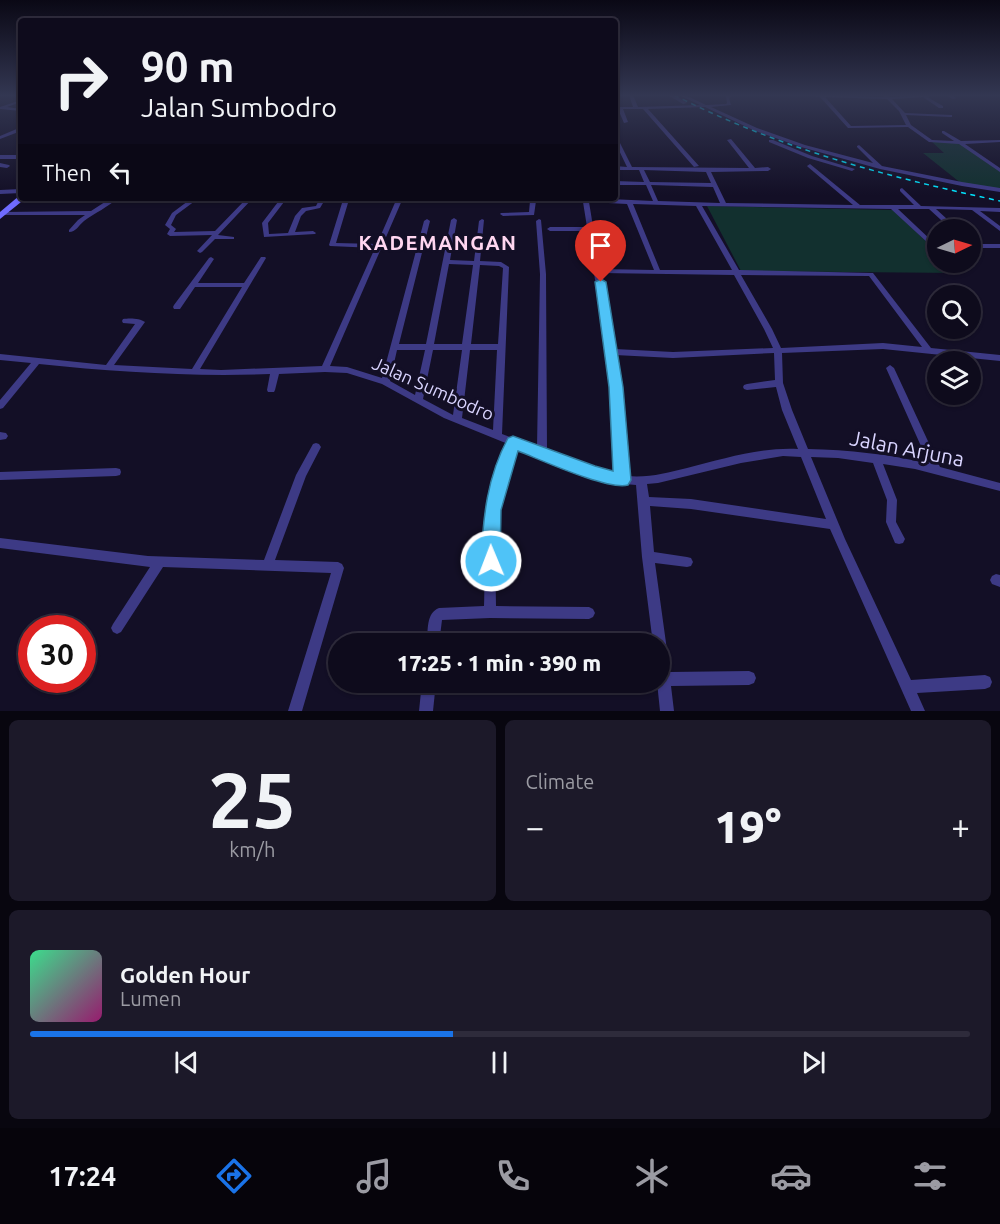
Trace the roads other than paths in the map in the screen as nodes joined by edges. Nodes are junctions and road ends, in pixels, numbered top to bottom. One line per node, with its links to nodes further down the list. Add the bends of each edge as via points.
1 (662, 128): 17 (street)
2 (742, 128): 26 (street, via 792,150)
3 (757, 128): 19 (street)
4 (912, 128): 13 (street, via 931,141)
5 (18, 130): 7 (street)
6 (944, 132): 13 (street)
7 (7, 136): 8 (street); 9 (street)
8 (18, 136)
9 (0, 138)
10 (729, 141): 24 (street)
11 (1000, 141): 13 (street)
12 (618, 143): 21 (street)
13 (962, 143): 27 (street)
14 (859, 146): 19 (street)
15 (1, 157): 16 (street)
16 (18, 157)
17 (696, 166)
18 (810, 166): 52 (street)
19 (881, 167): 35 (street)
20 (618, 168): 21 (street)
21 (630, 168): 23 (street)
22 (707, 168): 23 (street); 24 (street); 30 (street)
23 (642, 169): 29 (street)
24 (753, 169): 25 (street)
25 (768, 169)
26 (852, 169)
27 (1000, 170)
28 (618, 183): 29 (street)
29 (648, 184): 30 (street); 48 (street)
30 (715, 185): 51 (street)
31 (0, 186): 32 (street)
32 (18, 189)
33 (18, 189): 36 (street)
34 (902, 190): 54 (street)
35 (1000, 190)
36 (0, 192)
37 (18, 201): 60 (main road)
38 (110, 201): 58 (street)
39 (192, 201): 72 (street, via 174,214 168,225 173,229 170,234)
40 (247, 201): 72 (street)
41 (282, 201): 71 (street, via 265,223 264,235)
42 (321, 201): 71 (street, via 318,207 304,209)
43 (399, 201): 76 (street)
44 (531, 201): 59 (street, via 532,214)
45 (585, 201): 67 (street)
46 (614, 201): 47 (street)
47 (629, 202): 48 (street); 84 (street)
48 (656, 202): 50 (street)
49 (345, 203): 76 (street, via 332,244)
50 (698, 204): 51 (street); 85 (street)
51 (724, 204): 52 (street)
52 (858, 206): 53 (street)
53 (893, 207): 54 (street); 74 (street)
54 (920, 207): 55 (street)
55 (930, 207): 56 (street); 61 (street)
56 (973, 209): 57 (street); 68 (street)
57 (1000, 210)
58 (90, 213): 60 (street); 69 (street)
59 (503, 214)
60 (1, 215)
61 (944, 219)
62 (454, 220): 81 (street)
63 (427, 221): 90 (street)
64 (482, 221): 82 (street)
65 (539, 221): 117 (street, via 543,274)
66 (550, 229): 67 (street)
67 (591, 229): 83 (street)
68 (1000, 229)
69 (71, 231)
70 (313, 233): 71 (street)
71 (291, 234)
72 (214, 235): 73 (street); 78 (street)
73 (232, 238)
74 (927, 239)
75 (981, 245): 77 (street)
76 (380, 246): 103 (street)
77 (1000, 246)
78 (200, 251)
79 (263, 258): 87 (street)
80 (212, 260): 86 (street)
81 (447, 262): 82 (street); 91 (street)
82 (477, 263): 92 (street); 93 (street, via 506,267)
83 (599, 271): 84 (street); 96 (street)
84 (658, 272): 85 (street)
85 (736, 273): 94 (street); 95 (street, via 871,274)
86 (193, 285): 87 (street); 88 (street)
87 (247, 285): 105 (street)
88 (177, 307)
89 (126, 321): 101 (street, via 141,322)
90 (396, 347): 91 (street); 106 (street)
91 (431, 347): 92 (street); 110 (street)
92 (468, 347): 93 (street); 112 (street)
93 (502, 347): 113 (street)
94 (778, 351): 95 (street, via 852,346); 96 (street, via 673,355); 107 (street)
95 (929, 351)
96 (611, 352): 122 (street)
97 (981, 356): 99 (street)
98 (0, 357): 100 (street, Jalan Sumbodro)
99 (1000, 358)
100 (36, 362): 101 (street, Jalan Sumbodro); 111 (street)
101 (108, 368): 105 (street, Jalan Sumbodro)
102 (890, 368): 119 (street)
103 (325, 369): 104 (street, Jalan Sumbodro); 106 (street, Jalan Sumbodro, via 347,370)
104 (275, 370): 105 (street, Jalan Sumbodro); 109 (street)
105 (194, 372)
106 (385, 382): 110 (street, Jalan Sumbodro)
107 (779, 383): 108 (street); 116 (street)
108 (747, 387)
109 (271, 390)
110 (419, 399): 112 (street, Jalan Sumbodro)
111 (0, 406)
112 (458, 420): 113 (street, Jalan Sumbodro)
113 (497, 435): 114 (street, Jalan Sumbodro)
114 (513, 442): 117 (street, Jalan Sumbodro); 133 (street, via 493,510)
115 (316, 447): 132 (street, via 301,475)
116 (806, 452): 118 (street, Jalan Arjuna); 123 (street, Jalan Sumbodro, via 761,454); 126 (street)
117 (542, 453): 122 (street, Jalan Sumbodro)
118 (876, 459): 119 (street, Jalan Arjuna); 127 (street, via 892,500 891,522)
119 (936, 469): 124 (street, Jalan Arjuna)
120 (116, 472): 121 (street)
121 (0, 476)
122 (622, 480): 123 (street, Jalan Sumbodro)
123 (641, 481): 125 (street)
124 (1000, 487)
125 (644, 501): 126 (street); 129 (street)
126 (834, 525): 141 (street)
127 (899, 538)
128 (0, 543): 130 (street)
129 (648, 557): 131 (street); 137 (street)
130 (160, 561): 132 (street); 135 (street)
131 (687, 562)
132 (268, 565): 144 (street, via 338,568)
133 (490, 612): 134 (street); 136 (street, via 439,614)
134 (588, 614)
135 (117, 628)
136 (434, 633)
137 (658, 633)
138 (749, 678): 139 (street)
139 (670, 680)
140 (986, 682): 141 (street)
141 (908, 687): 147 (street)
142 (428, 693): 145 (street)
143 (665, 693): 146 (street)
144 (296, 711)
145 (426, 711)
146 (667, 711)
147 (918, 711)

